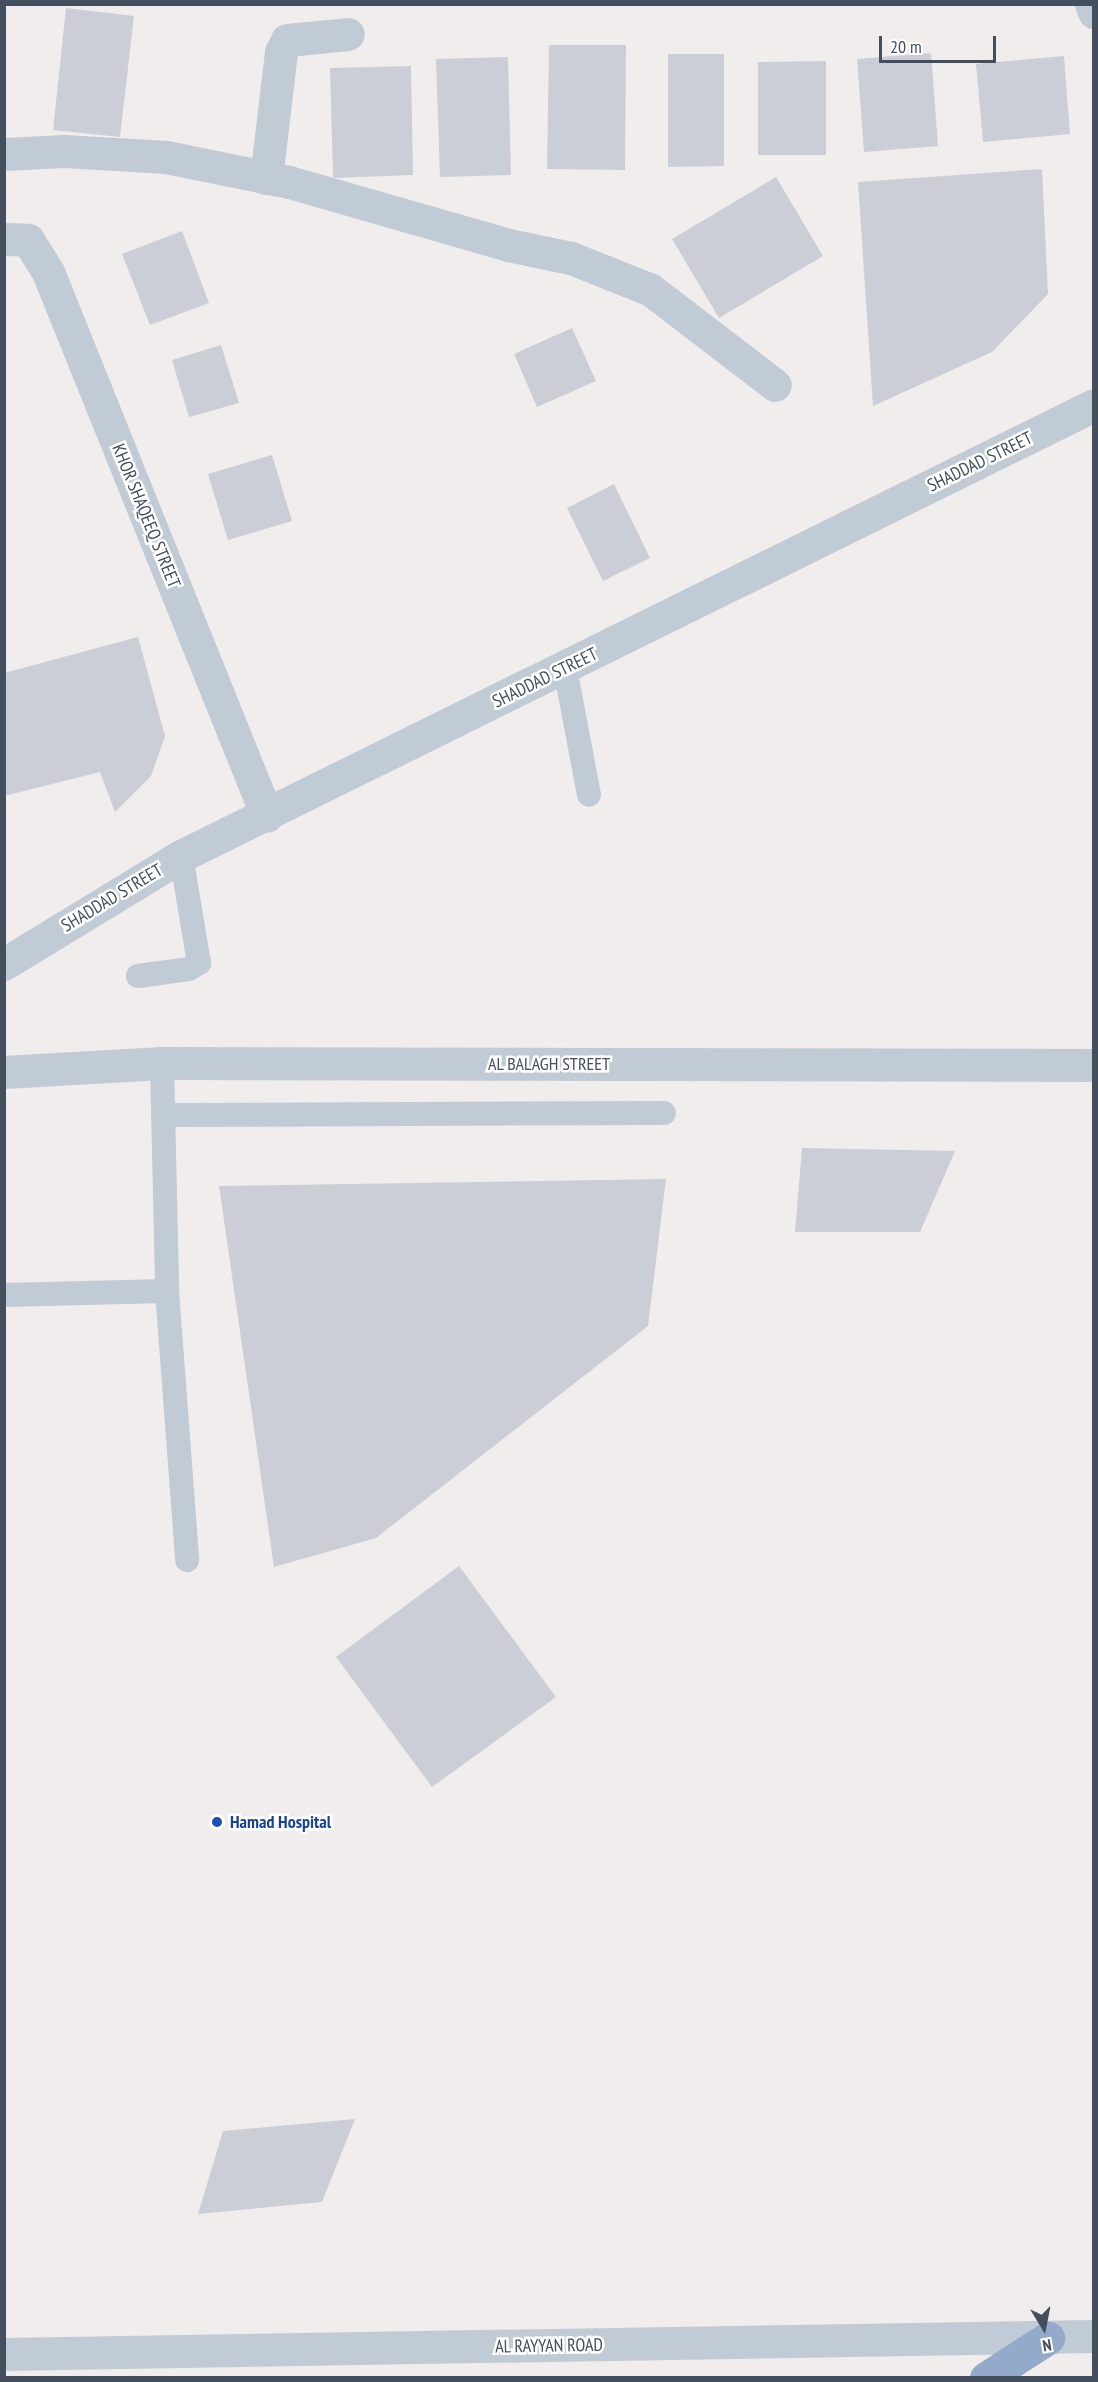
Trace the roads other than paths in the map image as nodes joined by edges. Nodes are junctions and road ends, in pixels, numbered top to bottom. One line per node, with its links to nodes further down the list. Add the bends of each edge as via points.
1 (1091, 4): 2 (street)
2 (1094, 12)
3 (348, 34): 5 (street, via 287,40 280,52)
4 (4, 154): 5 (street, via 64,151 166,157)
5 (266, 178): 7 (street, via 508,245 571,258 651,290)
6 (4, 240): 11 (street, KHOR SHAQEEQ STREET, via 28,240 48,272)
7 (775, 385)
8 (1094, 405): 9 (street, SHADDAD STREET)
9 (565, 668): 10 (lane); 11 (street, SHADDAD STREET)
10 (589, 795)
11 (267, 816): 12 (street, SHADDAD STREET)
12 (181, 856): 13 (street, SHADDAD STREET); 14 (lane, via 199,963 189,969)
13 (4, 964)
14 (138, 976)
15 (162, 1063): 16 (street, AL BALAGH STREET); 17 (street, AL BALAGH STREET); 19 (lane)
16 (1094, 1065)
17 (4, 1072)
18 (664, 1113): 19 (lane)
19 (163, 1115): 20 (lane)
20 (167, 1290): 21 (lane); 22 (lane)
21 (4, 1295)
22 (187, 1560)
23 (1094, 2336): 24 (street, AL RAYYAN ROAD)
24 (1048, 2338): 25 (street, AL RAYYAN ROAD); 26 (highway)
25 (4, 2354)
26 (986, 2378)

